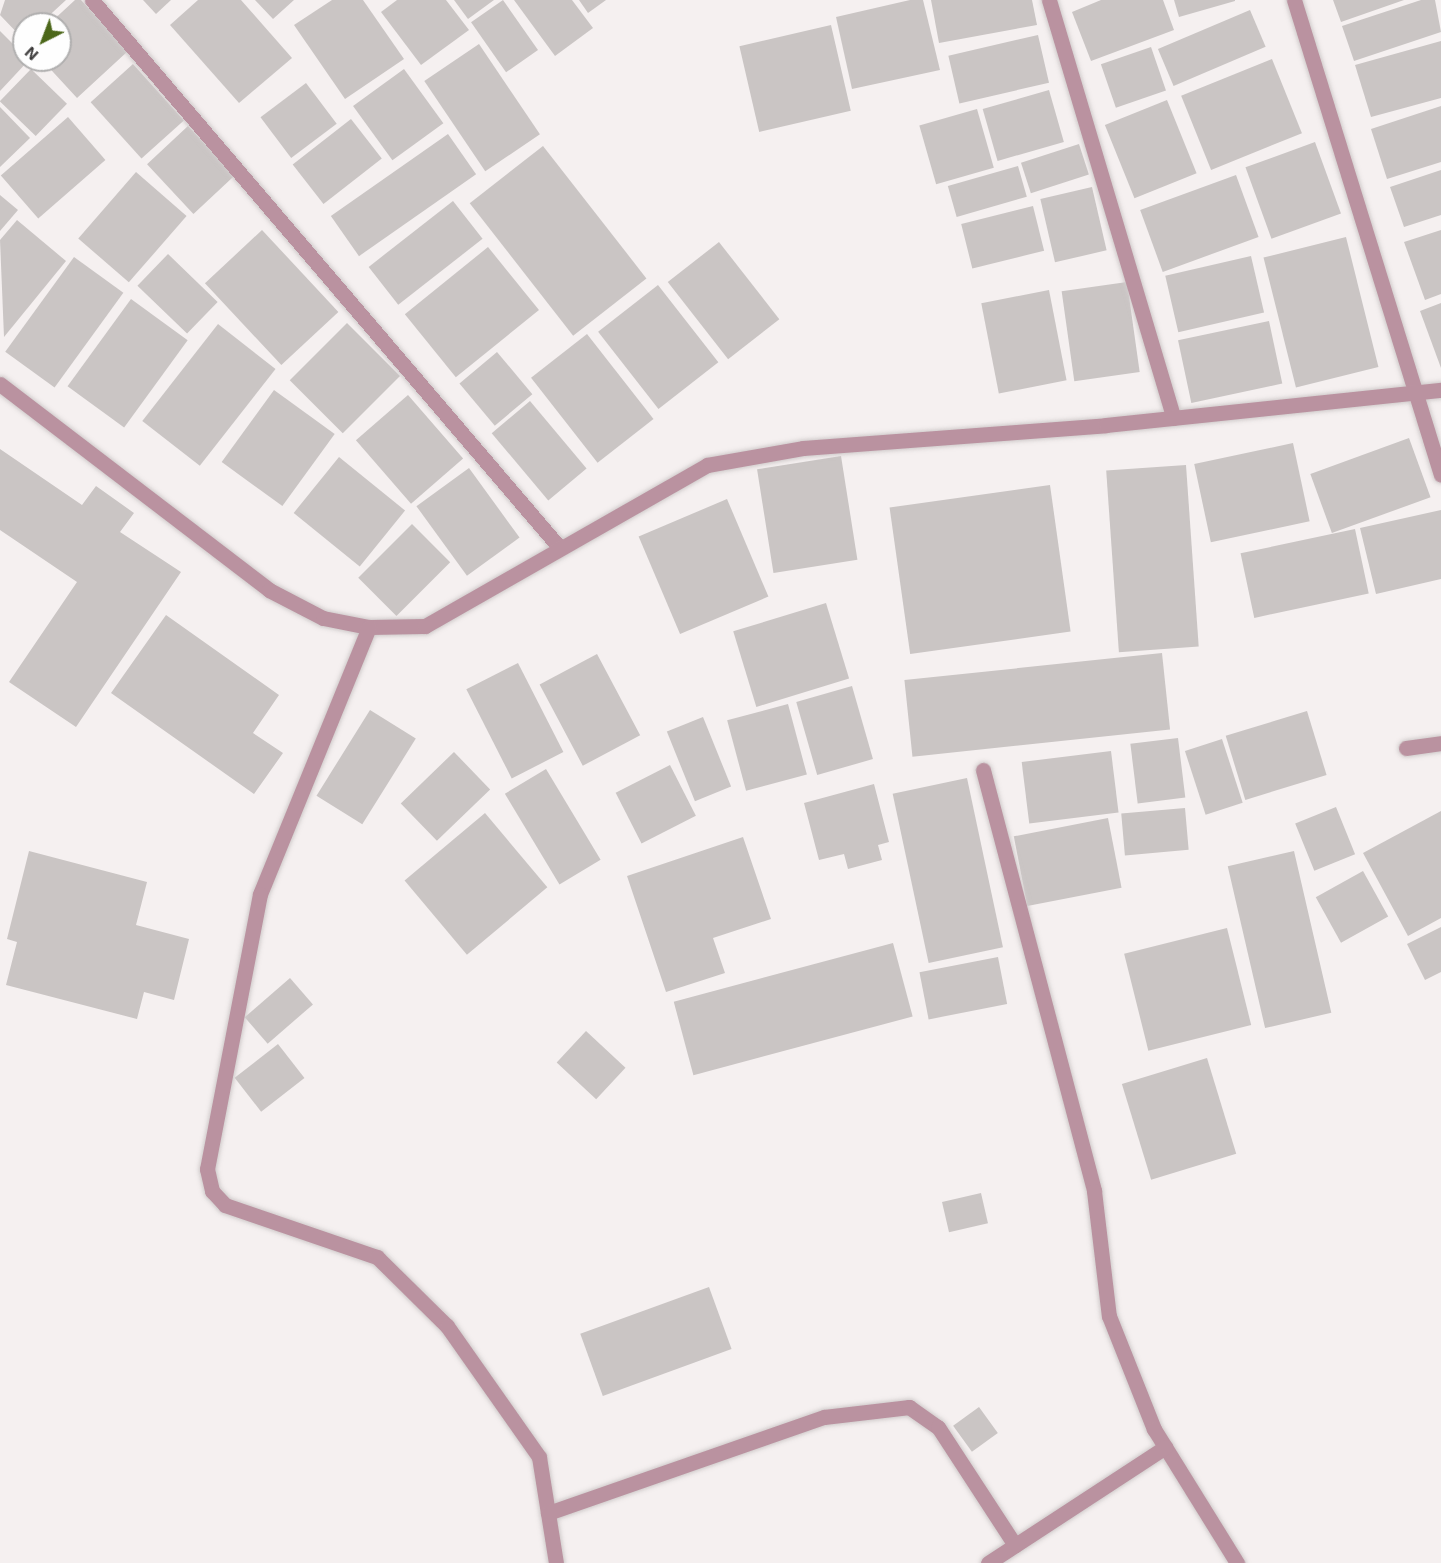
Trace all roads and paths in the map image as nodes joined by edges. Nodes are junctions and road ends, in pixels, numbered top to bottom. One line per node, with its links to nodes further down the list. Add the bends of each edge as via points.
1 (92, 0): 9 (street)
2 (1049, 0): 7 (street)
3 (1294, 0): 6 (street)
4 (0, 384): 10 (street, via 269,590 323,618)
5 (1441, 390): 6 (street)
6 (1420, 394): 7 (street); 8 (street)
7 (1174, 418): 9 (street, via 803,448 707,465)
8 (1441, 475)
9 (560, 547): 10 (street, via 425,626)
10 (369, 627): 15 (street, via 261,894 207,1169 212,1191 225,1205 377,1257 447,1326 539,1457)
11 (1441, 743): 12 (street)
12 (1406, 748)
13 (983, 770): 14 (street, via 1094,1191 1109,1316)
14 (1165, 1447): 16 (street); 19 (street)
15 (548, 1513): 16 (street, via 824,1418 909,1407 938,1427); 17 (street)
16 (1015, 1545): 18 (street)
17 (556, 1563)
18 (988, 1563)
19 (1237, 1563)

